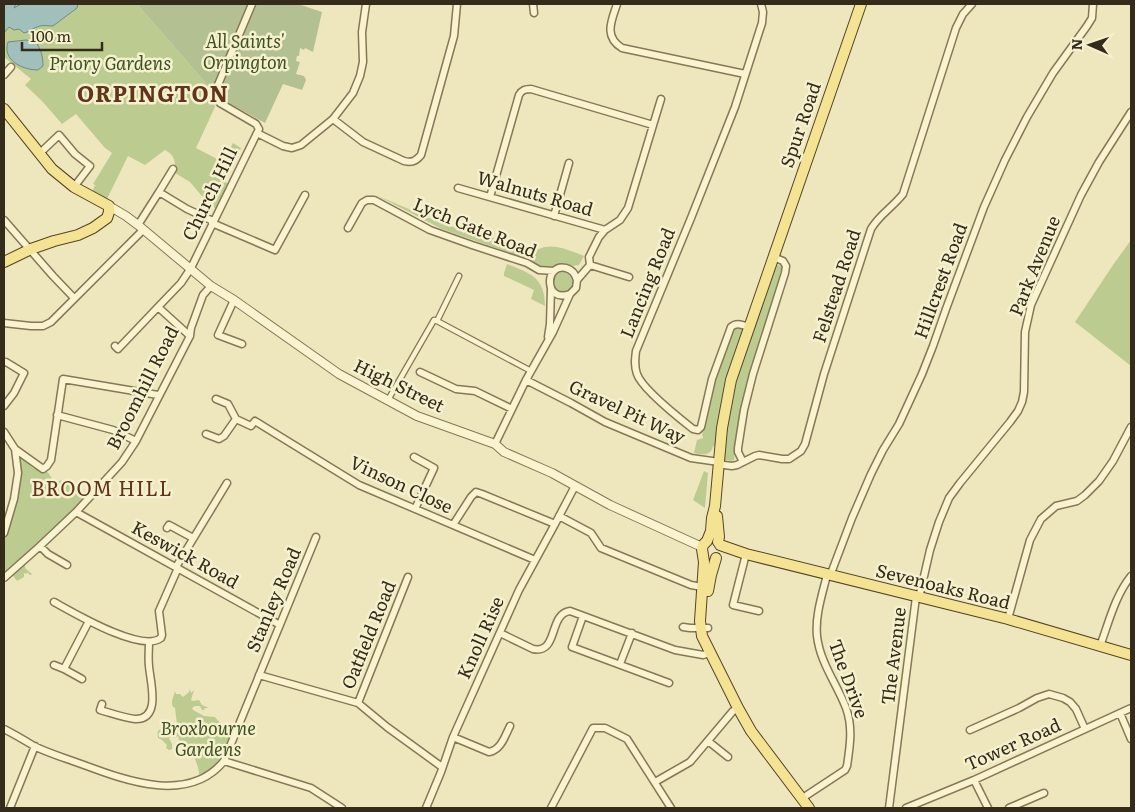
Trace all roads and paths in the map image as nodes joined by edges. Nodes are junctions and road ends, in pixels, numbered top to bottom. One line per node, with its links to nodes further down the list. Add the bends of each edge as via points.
1 (252, 4): 19 (street, via 215,92 220,103 256,124 259,129)
2 (366, 4): 17 (street, via 360,76 353,93)
3 (457, 4): 17 (street, via 454,36 421,155 416,161 404,162 363,142)
4 (533, 4): 10 (street)
5 (617, 4): 12 (street, via 610,31 616,44 622,48)
6 (761, 4): 12 (street, Lancing Road, via 762,23)
7 (860, 4): 38 (main road, Spur Road)
8 (972, 4): 80 (street, Felstead Road, via 956,28 903,194 876,219 871,229 805,444 789,459 759,455)
9 (1093, 4): 101 (street, Hillcrest Road, via 1092,18 1053,73 1005,160 934,346 899,424 871,474)
10 (534, 13)
11 (11, 67): 13 (street)
12 (745, 74): 56 (street, Lancing Road, via 735,107 636,351 637,376 658,399 698,430 712,378 731,327 735,324)
13 (4, 76)
14 (661, 99): 18 (street)
15 (4, 109): 20 (main road, High Street)
16 (1131, 112): 106 (street, Park Avenue, via 1081,195 1032,305 1025,332 1024,392 1020,407 950,498 930,550)
17 (334, 119): 19 (street, via 301,146 292,148)
18 (653, 125): 27 (street, via 525,89 519,95); 36 (street, via 628,208 620,220)
19 (256, 133): 33 (street, Church Hill)
20 (39, 154): 23 (main road, High Street); 23 (street, via 59,135 90,166)
21 (569, 163): 30 (street)
22 (173, 169): 25 (street)
23 (74, 188): 28 (main road, High Street)
24 (458, 188): 27 (street, Walnuts Road)
25 (159, 192): 33 (street); 34 (street)
26 (305, 195): 33 (street, via 275,250)
27 (490, 197): 30 (street, Walnuts Road)
28 (109, 206): 29 (street, High Street); 31 (main road)
29 (126, 216): 31 (street); 34 (street, High Street)
30 (554, 216): 36 (street, Walnuts Road)
31 (107, 218): 37 (main road, via 78,236)
32 (4, 220): 37 (street)
33 (213, 222): 41 (street, Church Hill)
34 (140, 227): 41 (street, High Street); 51 (street)
35 (348, 228): 42 (street, Lych Gate Road, via 362,203 374,200 430,230)
36 (605, 230): 40 (street, via 590,257)
37 (31, 249): 39 (main road); 51 (street)
38 (774, 257): 56 (main road, Spur Road); 80 (street, via 783,261 785,273 744,410 738,448)
39 (4, 262)
40 (590, 265): 44 (street); 46 (street); 47 (street)
41 (191, 268): 48 (street, High Street); 53 (street, Church Hill)
42 (539, 270): 43 (street, Lych Gate Road); 49 (street, Lych Gate Road)
43 (554, 271): 44 (street, via 562,268); 49 (street)
44 (571, 271): 47 (street)
45 (459, 276): 54 (street)
46 (629, 277)
47 (577, 280): 50 (street, via 576,288)
48 (211, 286): 52 (street, High Street); 57 (street, Broomhill Road, via 203,296)
49 (550, 287): 50 (street, via 559,295); 58 (street)
50 (570, 294): 58 (street)
51 (74, 298): 55 (street, via 43,326)
52 (234, 300): 59 (street, via 218,334); 67 (street, High Street, via 339,374)
53 (158, 307): 57 (street); 60 (street, Church Hill, via 118,349)
54 (437, 321): 62 (street); 67 (street, via 434,320)
55 (4, 323)
56 (749, 326): 79 (main road, Spur Road, via 730,389)
57 (190, 336): 65 (street, Broomhill Road)
58 (548, 340): 62 (street)
59 (242, 344)
60 (115, 346)
61 (6, 362): 68 (street, via 24,373)
62 (531, 371): 64 (street)
63 (420, 372): 69 (street)
64 (526, 380): 69 (street); 79 (street, Gravel Pit Way, via 616,428 686,457)
65 (158, 396): 70 (street, via 63,378); 75 (street, Broomhill Road)
66 (216, 399): 71 (street, via 228,404)
67 (388, 400): 76 (street, High Street, via 426,420)
68 (4, 406)
69 (512, 409): 76 (street)
70 (57, 415): 75 (street, via 113,430); 77 (street, via 51,460 47,466 43,469)
71 (236, 419): 74 (street, via 224,436 219,438); 84 (street, Vinson Close, via 252,426 255,421 359,485)
72 (1131, 428): 110 (street, via 1113,461 1085,495 1077,501 1056,506 1041,519 1030,540)
73 (4, 432): 77 (street)
74 (206, 434)
75 (136, 440): 85 (street, Broomhill Road, via 122,462)
76 (494, 444): 82 (street, High Street)
77 (15, 449): 90 (street, via 18,473)
78 (414, 458): 84 (street, via 434,468)
79 (719, 462): 80 (street, Felstead Road, via 732,466); 83 (main road, Spur Road)
80 (743, 462)
81 (227, 483): 92 (street)
82 (575, 486): 86 (street, Knoll Rise); 95 (street, High Street, via 610,506)
83 (716, 506): 93 (main road, Spur Road); 95 (main road, Spur Road)
84 (415, 509): 88 (street, Vinson Close)
85 (76, 512): 94 (street, Broomhill Road); 100 (street, Keswick Road)
86 (559, 516): 87 (street, Knoll Rise); 105 (street, via 591,533 601,548)
87 (555, 524): 88 (street, via 476,492); 98 (street, Knoll Rise)
88 (453, 525): 98 (street, Vinson Close)
89 (167, 528): 92 (street, via 169,524)
90 (4, 531)
91 (316, 537): 112 (street, Stanley Road)
92 (193, 538): 100 (street)
93 (719, 544): 95 (main road, via 713,540); 96 (main road, Sevenoaks Road); 97 (main road, via 721,551)
94 (40, 546): 99 (street); 104 (street, Broomhill Road)
95 (704, 548): 97 (main road, via 709,559); 105 (main road, Spur Road)
96 (746, 554): 97 (main road, Sevenoaks Road); 101 (main road, Sevenoaks Road); 108 (street, via 734,605)
97 (717, 557): 114 (main road, via 711,574)
98 (535, 560): 115 (street, Knoll Rise)
99 (67, 565)
100 (177, 568): 112 (street, Keswick Road); 117 (street, via 159,611 161,638)
101 (828, 576): 106 (main road, Sevenoaks Road); 146 (street, The Drive, via 817,621 817,636 820,651 846,709 851,736 845,770)
102 (1131, 576): 118 (street, via 1122,588)
103 (408, 577): 127 (street, Oatfield Road)
104 (4, 578)
105 (702, 587): 114 (main road, Spur Road, via 700,621)
106 (918, 598): 110 (main road, Sevenoaks Road); 153 (street, The Avenue)
107 (54, 602): 111 (street)
108 (759, 611)
109 (583, 616): 115 (street, via 570,611 560,615 545,648 539,650); 116 (street); 121 (street, via 572,646)
110 (1008, 619): 118 (main road, Sevenoaks Road)
111 (89, 621): 117 (street, via 116,634); 123 (street)
112 (280, 625): 124 (street, Stanley Road)
113 (683, 626): 114 (street)
114 (704, 629): 119 (main road, via 710,640)
115 (500, 633): 136 (street, Knoll Rise)
116 (632, 633): 119 (street, via 675,650 703,656); 121 (street)
117 (149, 642): 128 (street, via 153,701 147,715 135,719 100,710)
118 (1100, 646): 120 (main road, Sevenoaks Road)
119 (710, 651): 129 (main road)
120 (1131, 656)
121 (620, 664): 126 (street)
122 (54, 665): 123 (street)
123 (64, 670): 125 (street)
124 (259, 675): 127 (street); 141 (street, Stanley Road)
125 (82, 679)
126 (669, 682)
127 (358, 703): 142 (street)
128 (102, 704)
129 (738, 708): 138 (street); 146 (main road, via 756,739)
130 (1131, 708): 131 (street, Tower Road)
131 (1120, 713): 134 (street, Tower Road); 137 (street)
132 (510, 726): 136 (street, via 494,751)
133 (4, 729): 139 (street)
134 (1085, 729): 135 (street, via 1070,702 1046,694); 143 (street, Tower Road)
135 (970, 730)
136 (453, 738): 142 (street, Knoll Rise)
137 (1131, 739)
138 (708, 741): 140 (street); 144 (street, via 690,762)
139 (35, 746): 141 (street, via 119,778 156,785 197,781 215,771); 147 (street)
140 (728, 757)
141 (224, 761): 148 (street, via 310,788)
142 (442, 767): 149 (street, Knoll Rise)
143 (974, 780): 154 (street, Tower Road); 155 (street)
144 (655, 782): 150 (street, via 627,739 605,728 593,728); 151 (street)
145 (1044, 794): 156 (street)
146 (801, 799): 152 (main road)
147 (10, 808)
148 (342, 808)
149 (426, 808)
150 (551, 808)
151 (671, 808)
152 (808, 808)
153 (890, 808)
154 (906, 808)
155 (988, 808)
156 (1009, 808)

